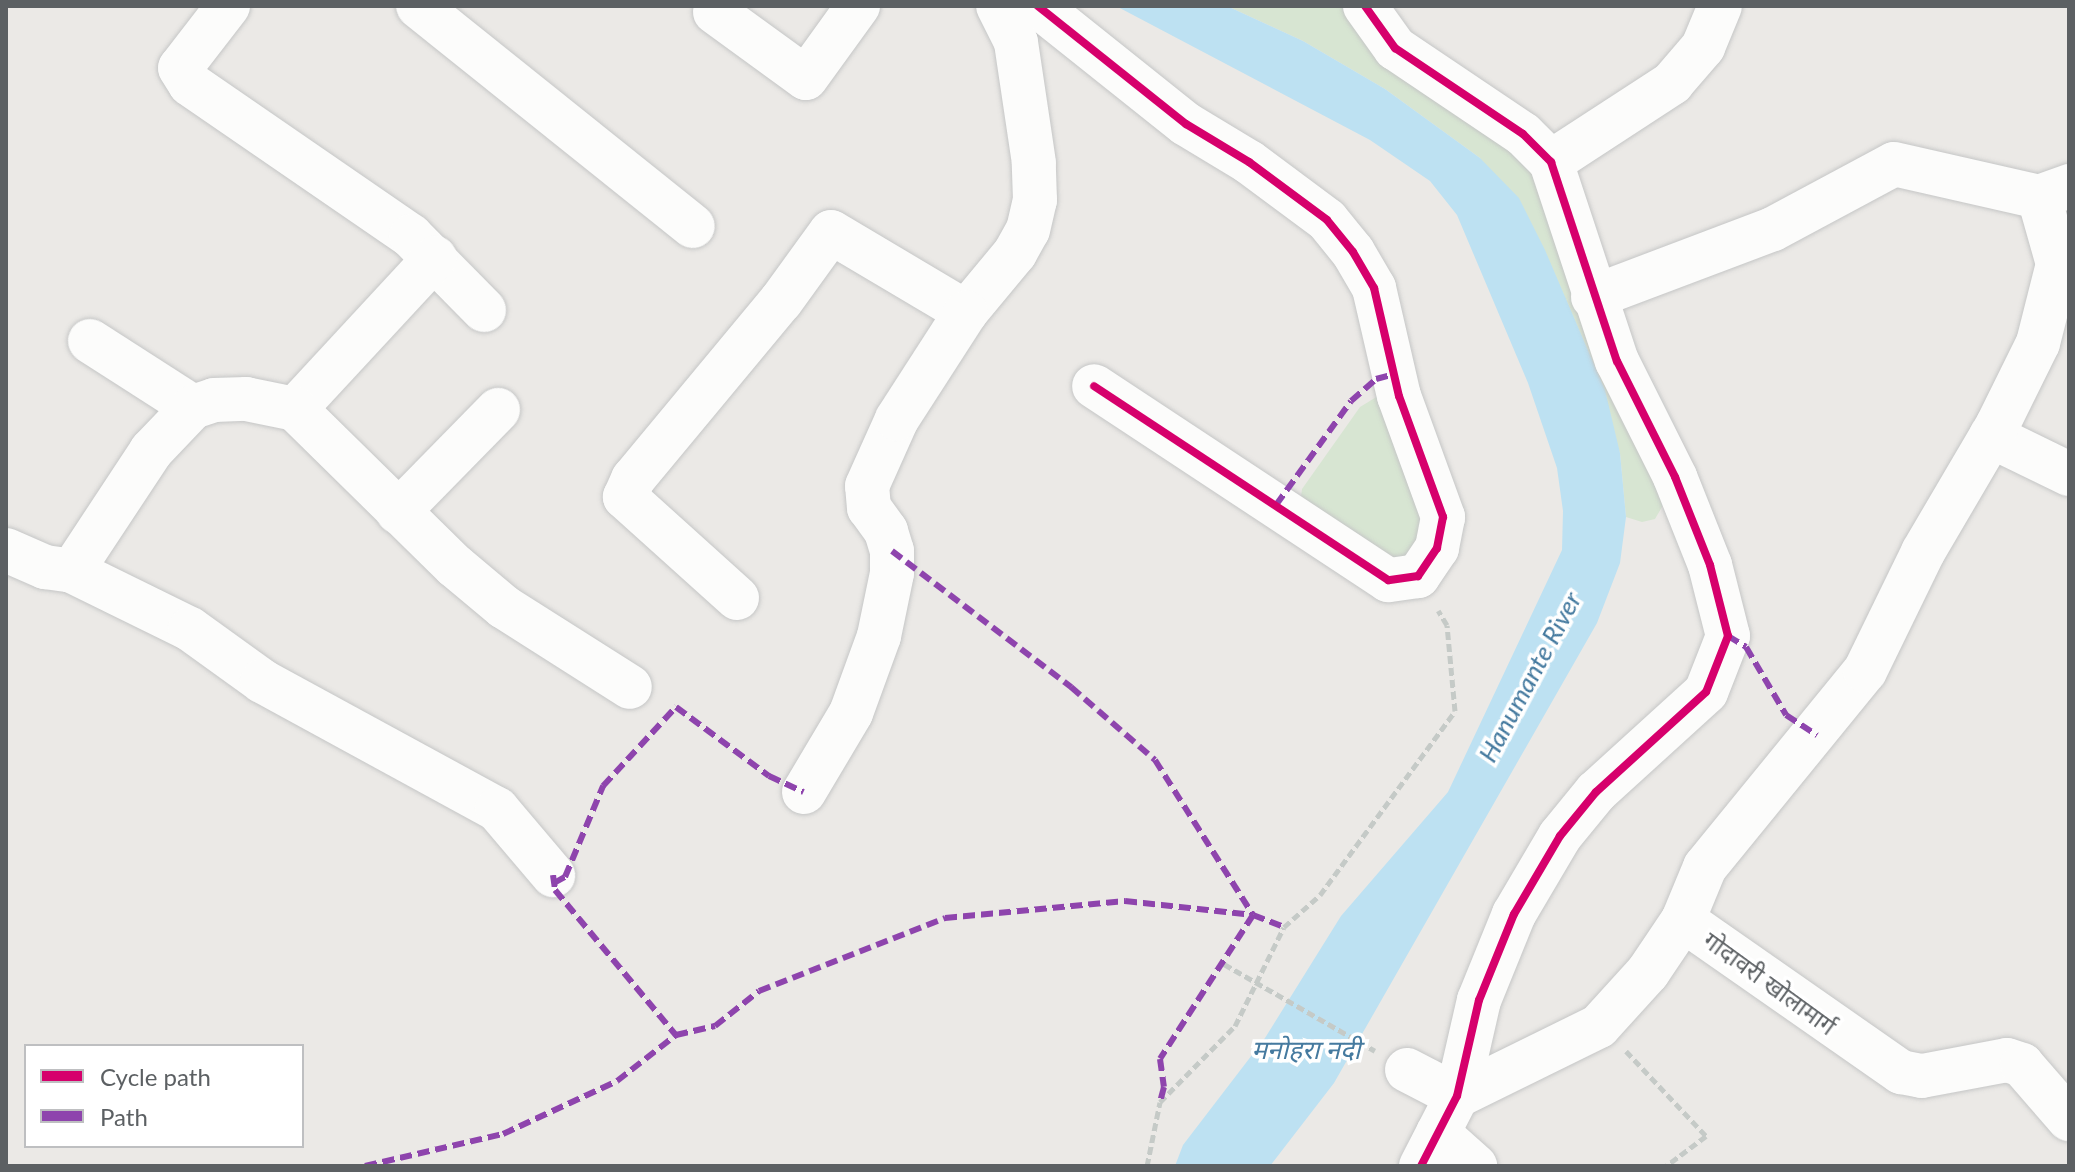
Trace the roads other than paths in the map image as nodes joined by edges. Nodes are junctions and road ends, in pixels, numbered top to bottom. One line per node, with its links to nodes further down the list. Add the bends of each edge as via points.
1 (228, 6): 12 (street, via 180,68 190,84)
2 (418, 6): 11 (street)
3 (858, 6): 8 (street, via 806,78)
4 (998, 6): 15 (street, via 1016,42 1035,200 1028,230 1015,253)
5 (1038, 6): 17 (street, via 1186,124 1249,162 1327,220 1353,252 1374,288 1399,396 1443,517 1437,548 1418,576 1388,580)
6 (1365, 6): 9 (street, via 1395,48 1523,134)
7 (1720, 6): 9 (street, via 1703,47 1672,83)
8 (715, 12)
9 (1551, 162): 13 (street)
10 (2054, 191): 13 (street, via 1894,164 1773,229); 21 (street, via 2058,264 2038,343)
11 (693, 226)
12 (435, 258): 14 (street); 19 (street)
13 (1593, 297): 33 (street, via 1617,361 1681,491 1710,565 1728,636 1706,692 1596,792 1560,836 1514,914 1479,1000)
14 (484, 310)
15 (966, 312): 26 (street, via 831,232 781,301 633,479 625,497); 28 (street, via 897,419 867,486 869,508 886,531 892,551 892,573 879,636 851,713)
16 (90, 341): 18 (street)
17 (1094, 386)
18 (193, 407): 19 (street, via 246,399); 25 (street, via 151,451)
19 (295, 409): 23 (street)
20 (498, 410): 23 (street)
21 (1991, 436): 22 (street); 30 (street, via 1923,552 1865,671 1705,867)
22 (2069, 474)
23 (398, 512): 27 (street, via 504,607)
24 (6, 550): 25 (street, via 45,567)
25 (72, 571): 29 (street, via 190,629 262,681 497,809)
26 (737, 598)
27 (630, 687)
28 (804, 792)
29 (553, 875)
30 (1683, 920): 32 (street, गोदावरी खोलामार्ग, via 1901,1072 1922,1076 2007,1060 2022,1065); 33 (street, गोदावरी खोलामार्ग, via 1648,972 1599,1026)
31 (1407, 1070): 33 (street)
32 (2069, 1119)
33 (1439, 1132): 34 (street)
34 (1475, 1166)

